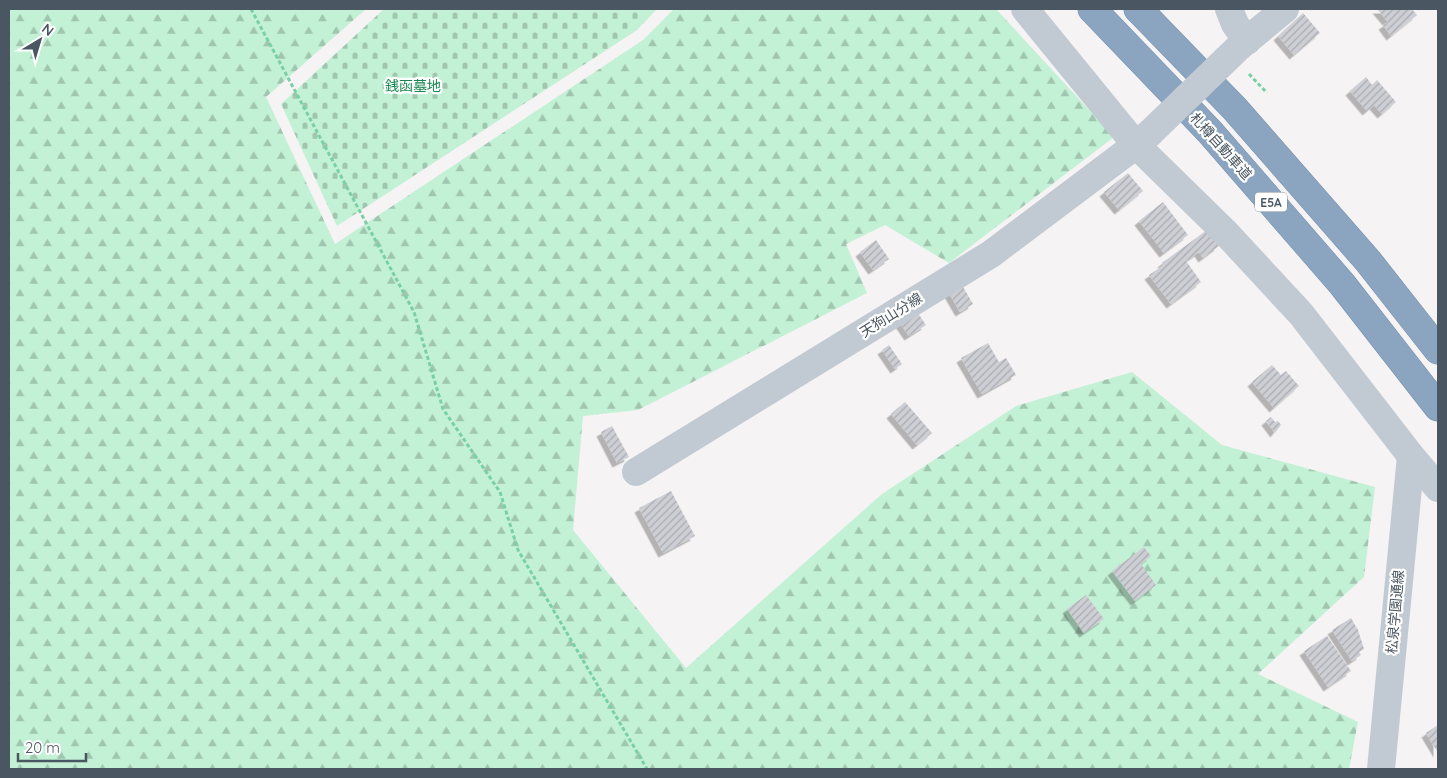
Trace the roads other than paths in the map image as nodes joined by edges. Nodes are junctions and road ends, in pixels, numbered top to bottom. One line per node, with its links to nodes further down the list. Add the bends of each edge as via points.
1 (1025, 9): 7 (street)
2 (1092, 9): 9 (highway, 札樽自動車道 / E5A, via 1210,132 1342,284)
3 (1138, 9): 8 (highway, E5A, via 1235,109 1368,261)
4 (1229, 9): 6 (street)
5 (1285, 9): 6 (street, 天狗山分線)
6 (1243, 44): 7 (street, 天狗山分線, bridge)
7 (1144, 138): 10 (street, via 1301,314); 11 (street, 天狗山分線, via 991,254)
8 (1438, 350)
9 (1438, 406)
10 (1411, 456): 12 (street); 13 (street, 松泉学園通線)
11 (636, 472)
12 (1438, 488)
13 (1381, 769)

